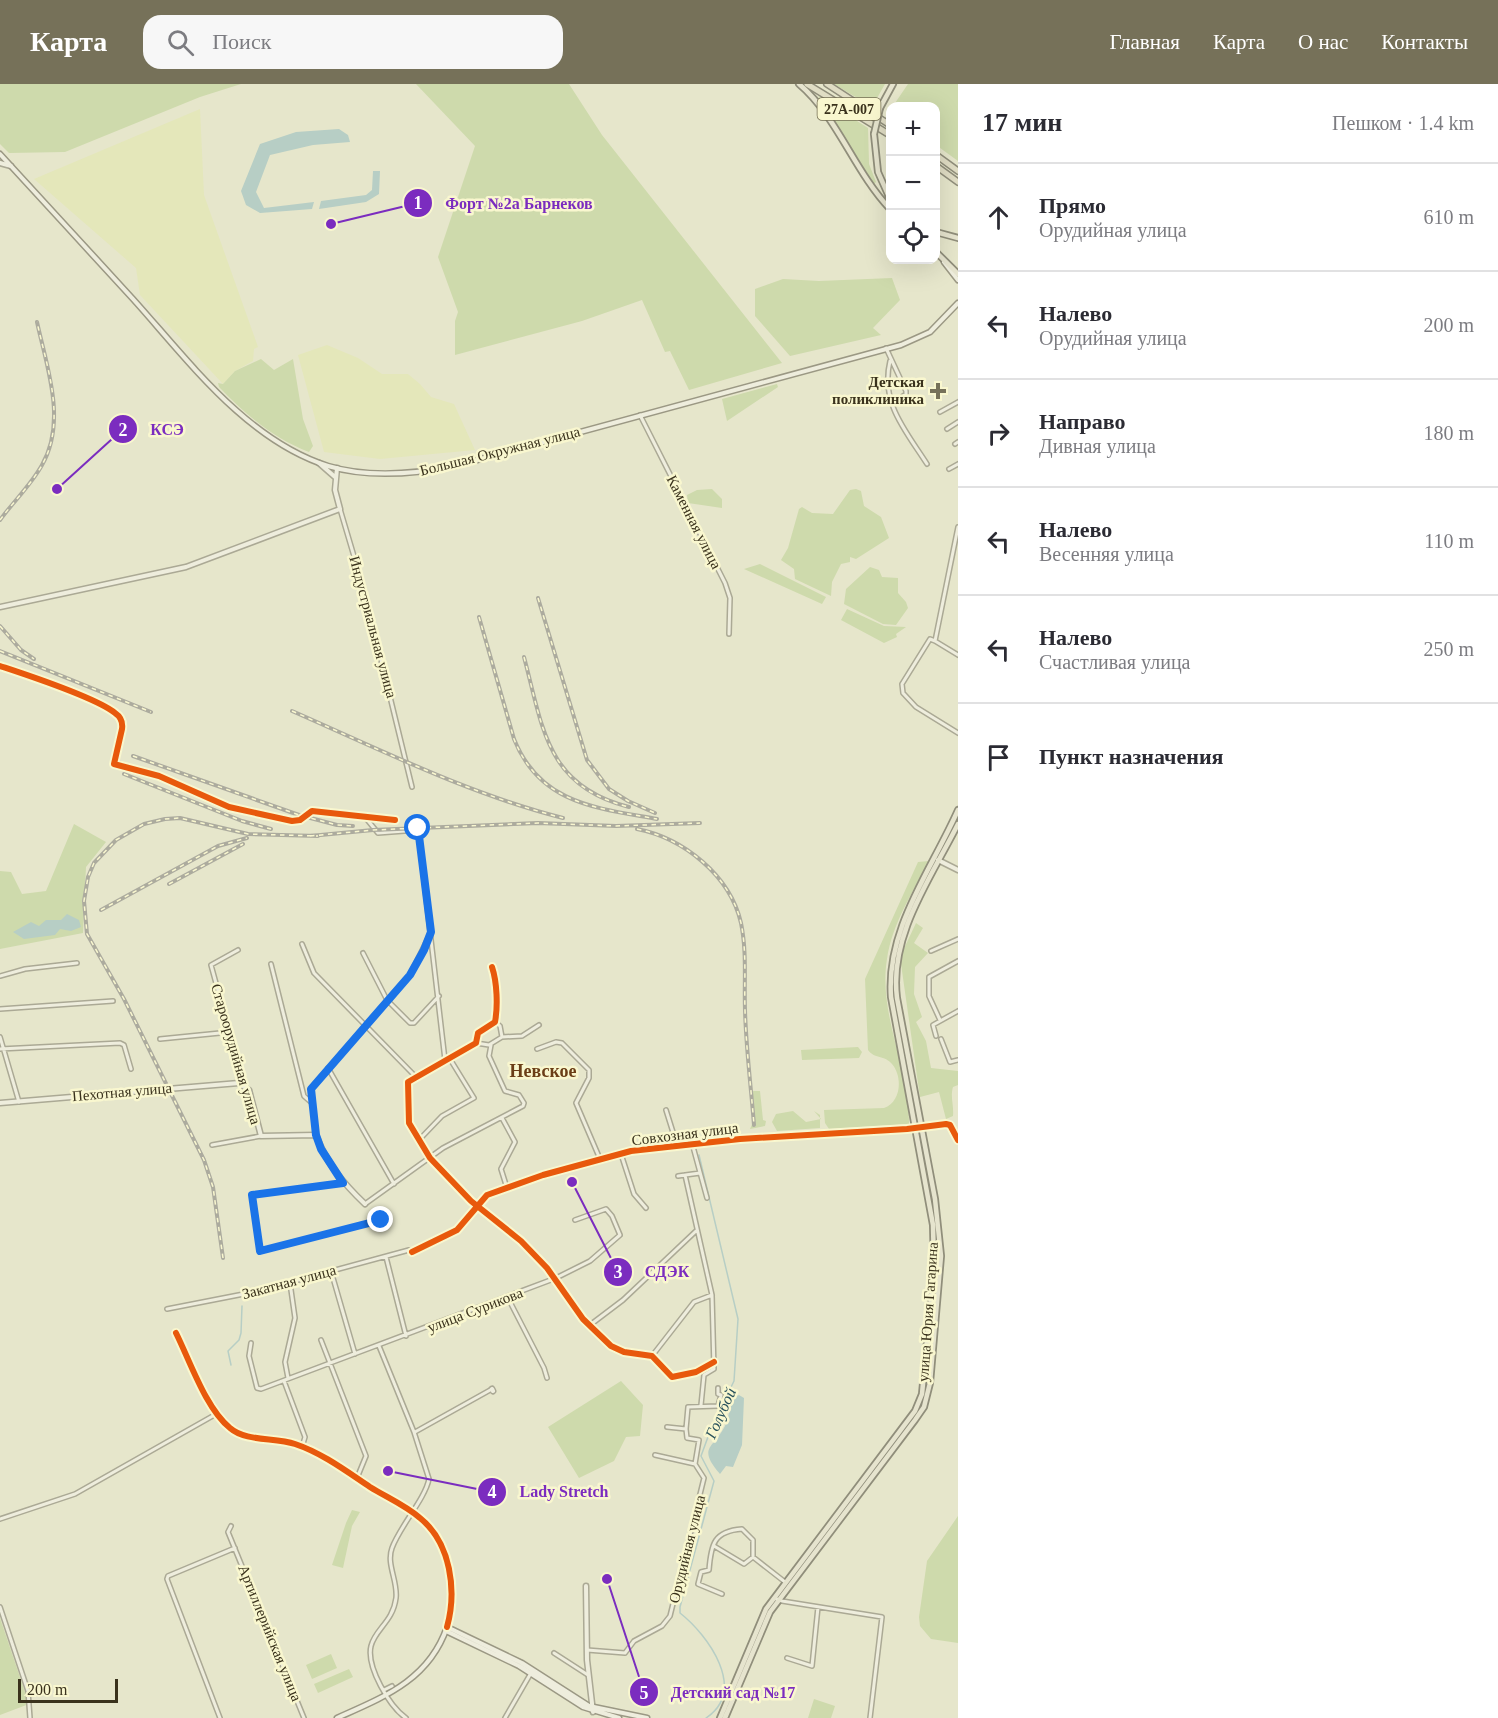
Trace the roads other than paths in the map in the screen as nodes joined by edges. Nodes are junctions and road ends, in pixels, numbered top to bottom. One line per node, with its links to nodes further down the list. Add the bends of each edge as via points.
1 (799, 84): 13 (main road, via 818,103 861,173)
2 (807, 84): 6 (highway, 27А-007)
3 (827, 84): 5 (highway, 27А-007)
4 (893, 84): 12 (main road, bridge, via 880,108 874,134 878,172)
5 (886, 121)
6 (886, 132)
7 (937, 156): 10 (highway)
8 (1, 158): 28 (main road, Большая Окружная улица, via 220,394 274,439)
9 (940, 169): 11 (highway)
10 (958, 171)
11 (958, 182)
12 (886, 189)
13 (886, 203)
14 (940, 233): 15 (main road)
15 (958, 238)
16 (942, 258): 17 (main road); 18 (main road)
17 (958, 274)
18 (958, 279)
19 (958, 303): 20 (main road, Большая Окружная улица, via 930,332)
20 (886, 348): 21 (street); 25 (main road, Большая Окружная улица)
21 (890, 361): 23 (street); 23 (street, via 906,391)
22 (958, 402): 24 (street)
23 (892, 404): 29 (street, via 892,411)
24 (940, 412)
25 (640, 416): 31 (main road, Большая Окружная улица, via 433,471 398,473); 37 (street, Каменная улица, via 725,583 730,598)
26 (958, 422): 27 (street)
27 (947, 429)
28 (319, 462): 31 (main road, Большая Окружная улица); 33 (main road)
29 (927, 464)
30 (958, 464): 32 (street)
31 (337, 468): 33 (main road, Индустриальная улица)
32 (949, 469)
33 (335, 477): 34 (main road, Индустриальная улица)
34 (340, 509): 36 (main road, via 186,567); 42 (street, Индустриальная улица, via 369,609)
35 (958, 527): 38 (street)
36 (0, 607)
37 (729, 634)
38 (935, 641): 39 (street); 41 (street, via 930,639 905,678 903,693 916,707)
39 (958, 655)
40 (0, 666): 44 (street, via 117,714 123,723 114,764 159,776 229,807 292,821 312,811)
41 (958, 733)
42 (412, 787)
43 (958, 810): 47 (main road)
44 (364, 816): 45 (street); 49 (street, via 378,833 419,829)
45 (395, 820)
46 (958, 824): 47 (main road)
47 (937, 860): 48 (main road); 90 (main road, улица Юрия Гагарина, via 898,932 890,967 891,997)
48 (958, 870)
49 (431, 932): 60 (street); 61 (street, via 418,963)
50 (958, 939): 53 (street)
51 (302, 944): 68 (street, via 314,973)
52 (238, 950): 69 (street, Староорудийная улица, via 211,965)
53 (931, 951)
54 (363, 953): 61 (street)
55 (958, 961): 65 (street, via 929,977 929,996)
56 (77, 963): 59 (street)
57 (271, 964): 87 (street, via 304,1096)
58 (492, 967): 66 (street, via 497,984)
59 (0, 976)
60 (439, 996): 61 (street, via 412,1024); 79 (street)
61 (387, 1000): 68 (street)
62 (113, 1001): 63 (street)
63 (0, 1009)
64 (958, 1011): 65 (street)
65 (940, 1020): 71 (street, via 933,1025)
66 (495, 1022): 70 (street); 75 (street, via 478,1033)
67 (539, 1025): 70 (street, via 522,1036)
68 (364, 1026): 81 (street); 83 (street)
69 (230, 1032): 73 (street); 84 (street, Староорудийная улица)
70 (502, 1036): 76 (street)
71 (936, 1036)
72 (0, 1037): 77 (street)
73 (160, 1039)
74 (941, 1039): 80 (street, via 950,1062)
75 (476, 1044): 76 (street); 79 (street)
76 (491, 1045): 89 (street, via 489,1056 505,1091 519,1095 524,1103 520,1110)
77 (2, 1049): 82 (street, via 120,1042); 85 (street)
78 (537, 1049): 101 (street, via 562,1043 589,1070 576,1103)
79 (447, 1059): 83 (street); 95 (street, via 474,1098 442,1116)
80 (958, 1060)
81 (328, 1068): 87 (street, via 311,1089); 106 (street)
82 (131, 1069)
83 (416, 1077): 95 (street, via 408,1082 406,1091 409,1123)
84 (244, 1085): 85 (main road, Пехотная улица); 93 (main road, Староорудийная улица, via 249,1090)
85 (19, 1101): 86 (main road, Пехотная улица)
86 (0, 1103)
87 (312, 1103): 92 (street)
88 (666, 1110): 98 (street)
89 (502, 1118): 100 (street); 107 (street, via 515,1142 501,1169)
90 (919, 1128): 91 (main road, Совхозная улица); 94 (street, via 950,1125); 152 (main road, улица Юрия Гагарина, via 935,1250 920,1403); 155 (main road, улица Юрия Гагарина, via 938,1216 941,1256 926,1401)
91 (907, 1129): 96 (street, Совхозная улица)
92 (316, 1135): 93 (main road); 105 (main road)
93 (261, 1136): 97 (street)
94 (958, 1140)
95 (418, 1141): 100 (street)
96 (692, 1143): 98 (street, Совхозная улица); 102 (street)
97 (212, 1145)
98 (677, 1145): 99 (street, Совхозная улица)
99 (621, 1154): 101 (street, Совхозная улица); 111 (street, via 634,1194)
100 (430, 1158): 106 (street); 110 (street, via 471,1202)
101 (600, 1159): 107 (street, Совхозная улица)
102 (700, 1173): 103 (street); 108 (street)
103 (685, 1175): 104 (street); 114 (street)
104 (678, 1176)
105 (343, 1183): 109 (main road); 112 (street, via 252,1195 260,1251)
106 (394, 1184): 109 (street)
107 (507, 1188): 110 (street, Совхозная улица, via 488,1195)
108 (707, 1198)
109 (365, 1204)
110 (478, 1204): 115 (street, Совхозная улица, via 457,1230); 118 (street)
111 (646, 1208)
112 (381, 1220)
113 (574, 1220): 118 (street, улица Сурикова, via 606,1209 620,1235 590,1261)
114 (697, 1231): 120 (street); 123 (street)
115 (410, 1251): 116 (street, Закатная улица)
116 (386, 1257): 117 (street, Закатная улица); 125 (street)
117 (331, 1271): 119 (street, Закатная улица); 129 (street)
118 (556, 1278): 121 (street, улица Сурикова); 123 (street)
119 (290, 1283): 122 (street, Закатная улица); 134 (street, via 295,1318 285,1362)
120 (712, 1295): 130 (street, via 694,1302); 131 (street)
121 (508, 1298): 125 (street, улица Сурикова); 133 (street)
122 (167, 1310)
123 (590, 1325): 130 (street, via 618,1349)
124 (176, 1333): 138 (street)
125 (406, 1336): 128 (street, улица Сурикова)
126 (321, 1340): 132 (street)
127 (251, 1343): 134 (street, улица Сурикова, via 257,1388)
128 (379, 1346): 129 (street, улица Сурикова); 141 (street)
129 (355, 1354): 132 (street, улица Сурикова)
130 (652, 1356): 131 (street, via 672,1377 696,1372)
131 (714, 1362): 137 (street, via 714,1369 705,1375)
132 (330, 1364): 134 (street, улица Сурикова); 145 (street, via 366,1456)
133 (547, 1378)
134 (286, 1380): 142 (street, via 305,1437)
135 (718, 1388): 137 (street, via 718,1406)
136 (492, 1390): 141 (street)
137 (701, 1405): 140 (street, via 688,1407)
138 (218, 1413): 142 (street, via 236,1433); 147 (street, via 75,1494)
139 (667, 1427): 140 (street)
140 (686, 1429): 144 (street, Орудийная улица, via 687,1438 699,1440)
141 (414, 1432): 146 (street, via 429,1479)
142 (302, 1447): 145 (street)
143 (655, 1455): 144 (street)
144 (695, 1464): 159 (street, Орудийная улица, via 704,1478 670,1616 662,1626 634,1641 625,1653)
145 (357, 1478): 146 (street)
146 (411, 1511): 158 (street, via 430,1527 447,1562 452,1594); 165 (street, via 390,1555 396,1592 394,1608 371,1646 371,1663)
147 (0, 1519)
148 (231, 1526): 150 (street, Артиллерийская улица, via 228,1532)
149 (714, 1546): 151 (street, via 744,1564); 151 (street, via 722,1532 742,1528 753,1540); 154 (street, via 709,1570 701,1572 698,1584)
150 (235, 1548): 169 (street, Артиллерийская улица, via 167,1579); 170 (street, Артиллерийская улица)
151 (753, 1557): 152 (street)
152 (785, 1582): 155 (main road, улица Юрия Гагарина)
153 (586, 1586): 159 (main road)
154 (723, 1594)
155 (776, 1599): 157 (street); 176 (main road, улица Юрия Гагарина, via 753,1635); 177 (main road, улица Юрия Гагарина)
156 (0, 1607): 168 (street, via 28,1691)
157 (818, 1607): 161 (street, via 812,1666); 178 (street, via 882,1617)
158 (447, 1629): 162 (main road); 166 (main road, via 427,1664); 167 (main road, via 522,1663)
159 (587, 1650): 163 (main road)
160 (554, 1653): 163 (street)
161 (787, 1658)
162 (531, 1673): 167 (main road); 173 (street)
163 (588, 1675): 167 (main road)
164 (392, 1686): 165 (street)
165 (384, 1690): 166 (street)
166 (387, 1696): 171 (main road); 172 (street)
167 (593, 1710): 174 (main road); 175 (main road)
168 (30, 1718)
169 (220, 1718)
170 (304, 1718)
171 (337, 1718)
172 (406, 1718)
173 (505, 1718)
174 (618, 1718)
175 (647, 1718)
176 (720, 1718)
177 (725, 1718)
178 (870, 1718)

